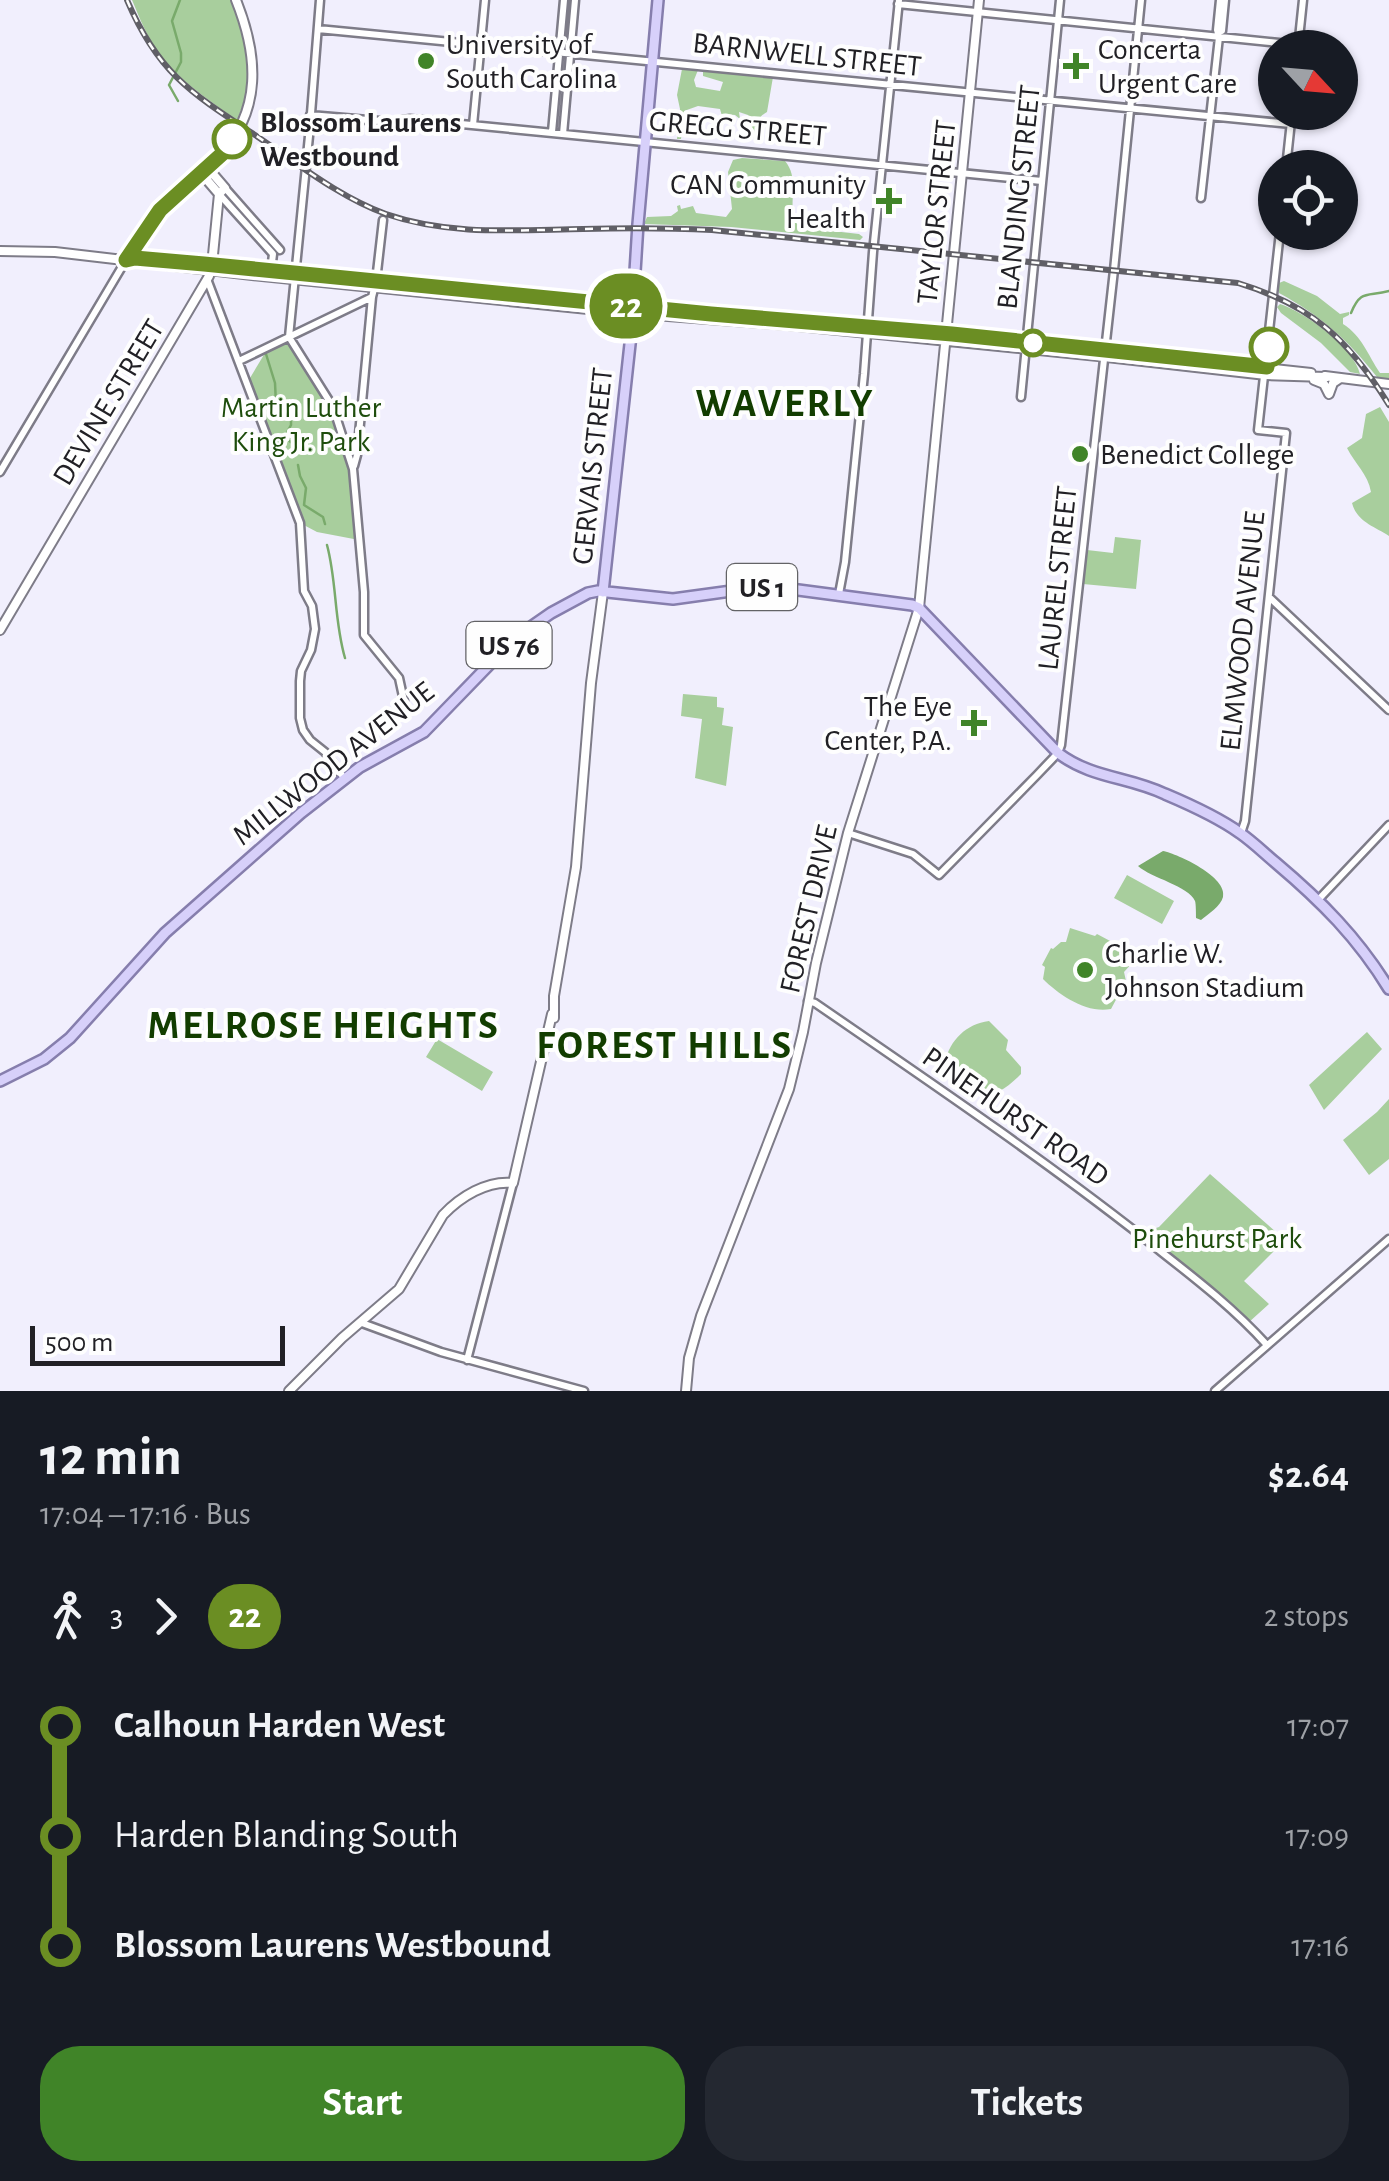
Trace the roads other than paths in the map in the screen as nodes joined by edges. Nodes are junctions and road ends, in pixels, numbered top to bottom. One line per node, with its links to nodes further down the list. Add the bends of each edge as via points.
1 (236, 0): 37 (main road, via 250,38 253,78 245,116)
2 (320, 0): 18 (street)
3 (485, 0): 22 (street)
4 (564, 0): 13 (street)
5 (575, 0): 14 (street)
6 (655, 0): 25 (main road, GERVAIS STREET)
7 (980, 0): 15 (main road, TAYLOR STREET)
8 (1060, 0): 16 (street, BLANDING STREET)
9 (1141, 0): 17 (street, LAUREL STREET)
10 (1222, 0): 20 (street)
11 (1303, 0): 19 (street)
12 (898, 2): 15 (street); 26 (street)
13 (563, 12): 14 (street); 23 (street)
14 (574, 12): 24 (street)
15 (978, 14): 16 (street); 27 (main road, TAYLOR STREET)
16 (1058, 21): 17 (street); 28 (street, BLANDING STREET)
17 (1138, 28): 20 (street); 29 (street, LAUREL STREET)
18 (318, 29): 22 (street, BARNWELL STREET); 30 (street)
19 (1300, 30)
20 (1219, 35): 21 (street); 31 (street)
21 (1258, 40)
22 (480, 45): 23 (street, BARNWELL STREET); 33 (street)
23 (559, 53): 24 (street, BARNWELL STREET); 34 (street)
24 (570, 54): 25 (street, BARNWELL STREET); 35 (street)
25 (649, 62): 26 (street, BARNWELL STREET); 36 (main road, GERVAIS STREET)
26 (890, 85): 27 (street, BARNWELL STREET); 38 (street)
27 (970, 93): 28 (street, BARNWELL STREET); 40 (main road, TAYLOR STREET)
28 (1050, 101): 29 (street, BARNWELL STREET); 42 (street, BLANDING STREET)
29 (1130, 109): 31 (street, BARNWELL STREET); 60 (street, LAUREL STREET)
30 (310, 115): 33 (street, GREGG STREET); 49 (street)
31 (1210, 116): 32 (street, BARNWELL STREET); 44 (street)
32 (1258, 121)
33 (472, 125): 34 (street, GREGG STREET)
34 (552, 132): 35 (street, GREGG STREET)
35 (563, 134): 36 (street, GREGG STREET)
36 (642, 142): 38 (street, GREGG STREET); 55 (main road, GERVAIS STREET)
37 (222, 154): 39 (main road); 41 (main road)
38 (882, 165): 40 (street, GREGG STREET); 56 (street)
39 (204, 170): 41 (main road); 43 (main road); 50 (main road, via 160,210)
40 (962, 173): 42 (street, GREGG STREET); 57 (main road, TAYLOR STREET)
41 (218, 180): 43 (main road)
42 (1042, 181): 59 (street, BLANDING STREET)
43 (222, 192): 48 (street); 52 (main road, DEVINE STREET)
44 (1201, 198)
45 (383, 220): 54 (street)
46 (0, 250): 50 (main road)
47 (1278, 250): 62 (street)
48 (276, 252): 49 (street); 51 (street)
49 (298, 252): 53 (street)
50 (126, 260): 52 (main road); 69 (street)
51 (270, 270): 52 (main road); 53 (main road)
52 (210, 272): 53 (main road); 61 (street); 76 (main road, DEVINE STREET)
53 (295, 277): 54 (main road); 58 (street)
54 (373, 288): 55 (main road); 58 (street); 68 (street)
55 (630, 310): 56 (main road); 70 (main road, GERVAIS STREET)
56 (867, 331): 57 (main road); 71 (street)
57 (946, 337): 59 (main road); 75 (main road, TAYLOR STREET)
58 (289, 338): 61 (street); 68 (street, via 333,407)
59 (1026, 345): 60 (main road); 67 (street, BLANDING STREET)
60 (1104, 353): 62 (main road); 79 (street, LAUREL STREET)
61 (238, 361): 74 (street, via 300,524)
62 (1266, 371): 63 (main road); 64 (main road); 72 (street, ELMWOOD AVENUE, via 1258,430 1286,434)
63 (1326, 377): 64 (main road); 65 (main road)
64 (1305, 378): 65 (main road, via 1323,383 1328,394)
65 (1340, 379): 66 (main road)
66 (1389, 384)
67 (1021, 398)
68 (353, 469): 77 (street, via 364,635 398,678)
69 (0, 472)
70 (601, 591): 71 (main road, US 1, via 673,600 768,586); 82 (main road, MILLWOOD AVENUE / US 76, via 534,624 424,732); 90 (main road, GERVAIS STREET, via 576,861 555,1001)
71 (839, 594): 75 (main road, US 1)
72 (1268, 596): 78 (street); 85 (street, ELMWOOD AVENUE)
73 (299, 600): 74 (street)
74 (310, 601): 82 (street, via 315,629 300,681 300,718)
75 (919, 608): 80 (main road); 84 (main road, FOREST DRIVE)
76 (0, 630)
77 (404, 701)
78 (1389, 710)
79 (1062, 733): 80 (street, via 1053,740); 81 (street, LAUREL STREET)
80 (1041, 735): 81 (main road)
81 (1058, 753): 84 (street, via 939,875 914,854); 85 (main road, via 1083,769 1164,793)
82 (344, 778): 89 (main road, MILLWOOD AVENUE / US 76, via 165,933 65,1042)
83 (1389, 826): 86 (street)
84 (848, 833): 88 (main road, FOREST DRIVE)
85 (1241, 834): 86 (main road)
86 (1318, 898): 87 (main road)
87 (1389, 988)
88 (808, 1001): 93 (street, PINEHURST ROAD, via 1028,1150 1192,1275); 97 (main road, FOREST DRIVE, via 789,1089 696,1332)
89 (0, 1081)
90 (513, 1183): 92 (main road, via 471,1193 442,1215 399,1289); 94 (street, GERVAIS STREET)
91 (1389, 1239): 93 (street)
92 (362, 1323): 94 (street); 95 (main road)
93 (1268, 1345): 98 (street)
94 (468, 1360): 96 (street)
95 (289, 1391)
96 (584, 1391)
97 (686, 1391)
98 (1214, 1391)

